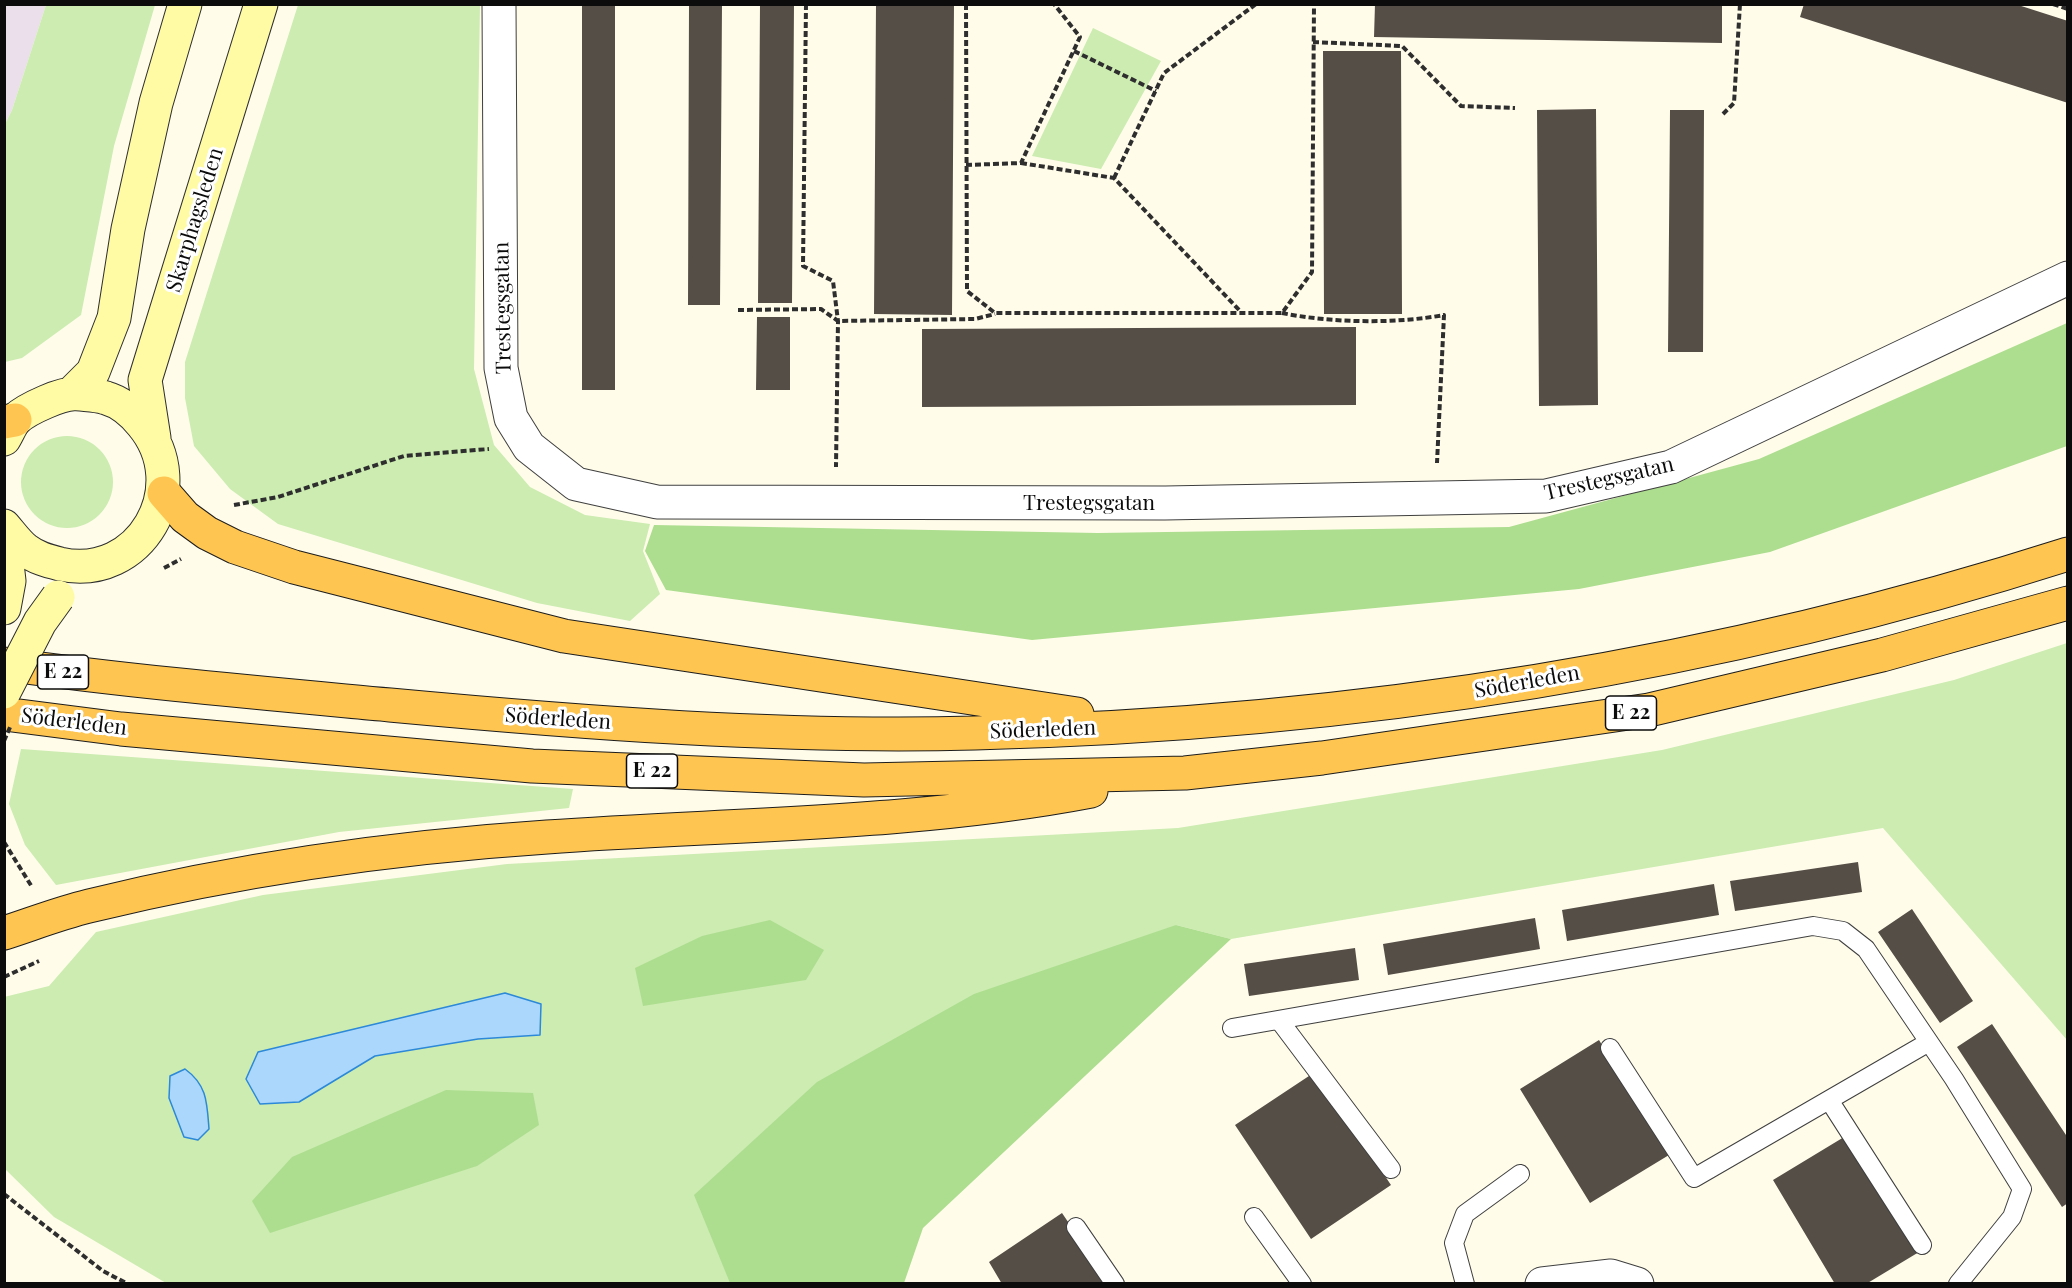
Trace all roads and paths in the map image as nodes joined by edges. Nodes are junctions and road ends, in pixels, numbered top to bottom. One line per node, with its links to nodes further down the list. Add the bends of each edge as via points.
1 (185, 4): 26 (main road, via 156,103 128,229 114,318 93,372)
2 (261, 4): 28 (main road, Skarphagsleden, via 145,380)
3 (499, 4): 29 (street, Trestegsgatan, via 501,368 511,418)
4 (806, 4): 25 (path, via 803,266 833,281)
5 (966, 4): 18 (path)
6 (1054, 4): 13 (path, via 1080,37)
7 (1256, 4): 14 (path, via 1164,73)
8 (1314, 4): 12 (path)
9 (1740, 4): 16 (path, via 1734,103)
10 (2053, 4): 11 (path)
11 (2067, 9)
12 (1314, 42): 15 (path, via 1402,46 1461,106); 24 (path, via 1312,272)
13 (1074, 51): 14 (path); 17 (path)
14 (1156, 91): 19 (path)
15 (1515, 108)
16 (1723, 114)
17 (1021, 163): 18 (path); 19 (path)
18 (966, 165): 23 (path, via 967,291)
19 (1114, 178): 22 (path)
20 (2067, 278): 31 (street, Trestegsgatan, via 1671,467 1546,496)
21 (738, 310): 25 (path, via 821,309)
22 (1240, 312): 23 (path); 24 (path)
23 (995, 313): 25 (path, via 975,319)
24 (1282, 313): 31 (path, via 1314,319 1421,319 1444,315)
25 (838, 321): 32 (path)
26 (72, 393): 27 (main road, via 42,404); 28 (main road, via 106,398 133,413)
27 (8, 427)
28 (154, 438): 30 (main road, via 163,461)
29 (529, 447): 32 (street, Trestegsgatan, via 576,484 657,502); 33 (path, via 405,456 278,497)
30 (164, 493): 37 (main road, via 155,519 136,544); 43 (highway, via 185,517 235,547 294,567 564,636)
31 (1435, 498): 32 (street, Trestegsgatan, via 1165,503)
32 (836, 500)
33 (224, 507)
34 (4, 526): 37 (main road, via 26,550 43,560 73,567)
35 (4, 537): 38 (main road)
36 (2067, 554): 43 (highway, Söderleden / E 22, via 1960,589 1721,646 1444,696 1315,712)
37 (103, 563): 41 (main road, bridge, via 58,597 24,650)
38 (7, 595)
39 (2067, 603): 44 (highway, Söderleden / E 22, via 1882,655 1649,710 1322,758)
40 (4, 664): 43 (highway, Söderleden / E 22, via 121,681 512,716 786,733 974,733)
41 (4, 692)
42 (4, 714): 44 (highway, Söderleden / E 22, via 132,730 544,767 864,780)
43 (1150, 725)
44 (1185, 773): 47 (highway, via 1021,804 781,824 544,837 301,863 87,907)
45 (4, 842): 46 (path)
46 (35, 891)
47 (4, 933)
48 (1278, 1020): 49 (lane); 50 (lane, via 1813,926 1843,931 1866,949); 53 (lane)
49 (1232, 1028)
50 (1929, 1042): 52 (lane); 65 (lane, via 2022,1189 2012,1216)
51 (1610, 1048): 52 (lane, via 1694,1178)
52 (1829, 1100): 58 (lane)
53 (1391, 1169)
54 (1520, 1174): 62 (lane, via 1465,1214 1454,1243)
55 (4, 1194): 59 (path, via 103,1271)
56 (1254, 1217): 61 (lane)
57 (1076, 1227): 60 (lane)
58 (1922, 1245)
59 (128, 1284)
60 (1114, 1284)
61 (1302, 1284)
62 (1465, 1284)
63 (1542, 1284): 64 (street, via 1611,1276)
64 (1637, 1284)
65 (1958, 1284)

